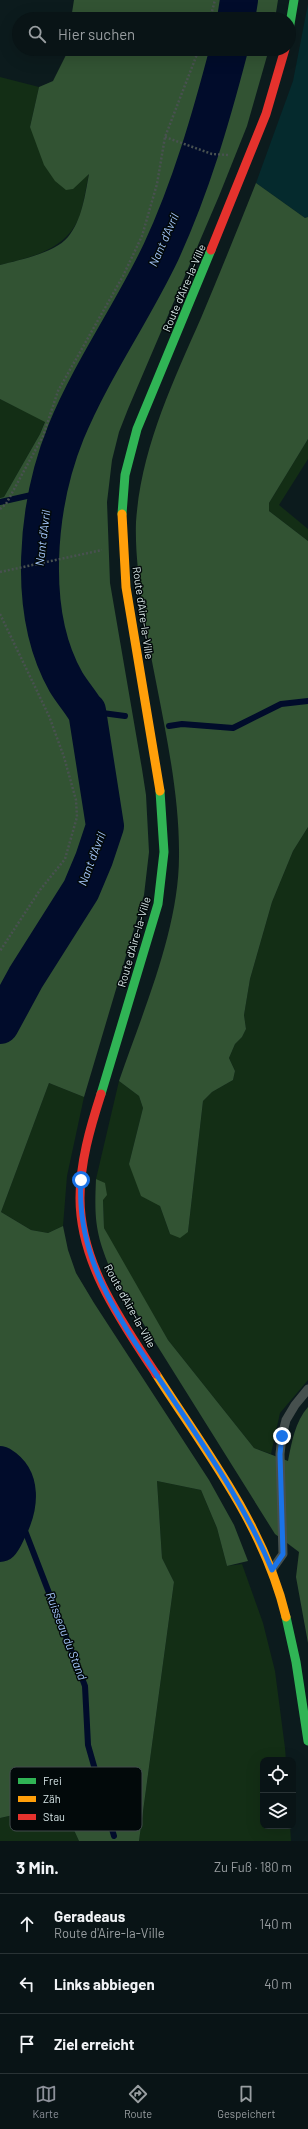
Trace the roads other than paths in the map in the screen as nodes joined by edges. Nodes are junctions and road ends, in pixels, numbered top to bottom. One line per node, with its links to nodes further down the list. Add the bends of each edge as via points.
1 (294, 0): 2 (street)
2 (292, 12)
3 (283, 56): 5 (street, Route d'Aire-la-Ville, via 250,157 137,429 127,463 122,508 124,569 159,783 164,853 160,894 154,921 96,1111 80,1194 83,1232 103,1287 132,1338 235,1495 257,1534)
4 (308, 1390): 5 (lane, via 289,1415 282,1436 280,1454 283,1554)
5 (272, 1570): 6 (street, Route d'Aire-la-Ville, via 284,1605 294,1652)
6 (308, 1741)

